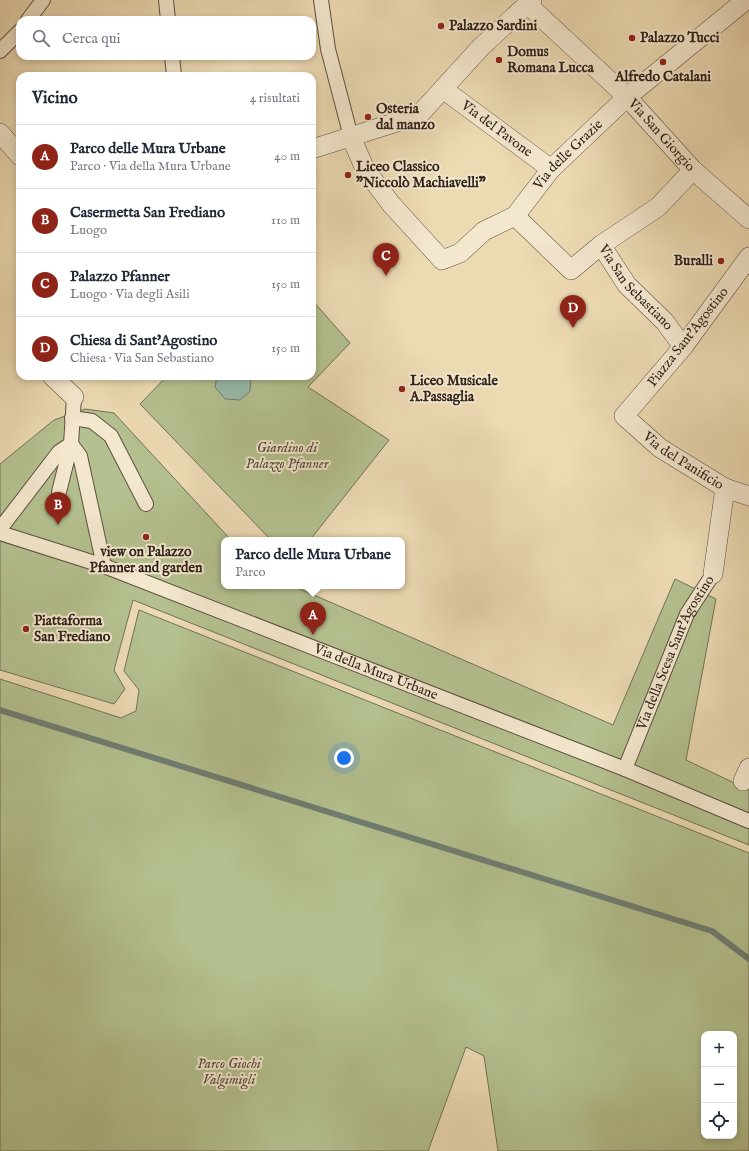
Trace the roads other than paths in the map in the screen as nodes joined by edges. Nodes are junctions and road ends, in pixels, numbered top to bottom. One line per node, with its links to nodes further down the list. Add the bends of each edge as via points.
1 (43, 0): 6 (street)
2 (166, 0): 7 (street)
3 (321, 0): 15 (street, via 328,48)
4 (746, 0): 13 (street, Via delle Grazie)
5 (527, 2): 12 (street); 13 (street, Via San Giorgio)
6 (31, 16)
7 (168, 16)
8 (16, 35): 9 (street)
9 (0, 51)
10 (172, 60): 11 (street)
11 (174, 72)
12 (443, 89): 15 (street, via 419,115); 18 (street, Via del Pavone)
13 (627, 97): 18 (street, Via delle Grazie); 19 (street, Via San Giorgio)
14 (0, 133): 17 (street)
15 (351, 137): 16 (street); 20 (street, via 365,169 391,204 442,260 460,253 484,231)
16 (316, 148)
17 (16, 151)
18 (551, 169): 20 (street, Via delle Grazie)
19 (694, 170): 21 (street, Via San Giorgio); 22 (street, via 658,206)
20 (515, 216): 22 (street, Via San Sebastiano, via 571,270)
21 (749, 219)
22 (601, 245): 24 (street, Via San Sebastiano, via 627,285 665,322)
23 (749, 257): 24 (street, Piazza Sant'Agostino)
24 (683, 347): 28 (street, Piazza Sant'Agostino)
25 (56, 380): 27 (street)
26 (73, 380): 27 (street)
27 (74, 398): 29 (street)
28 (624, 416): 31 (street, Via del Panificio, via 660,448)
29 (72, 418): 30 (street); 34 (street, via 92,421 111,436)
30 (71, 444): 32 (street); 35 (street, via 59,452); 37 (street, via 80,456)
31 (725, 488): 33 (street, Via del Panificio); 38 (street, Via della Scesa Sant'Agostino)
32 (59, 492)
33 (749, 496)
34 (146, 504)
35 (0, 529)
36 (0, 532): 37 (street, Via della Mura Urbane)
37 (104, 566): 39 (street, Via della Mura Urbane)
38 (713, 574): 39 (street, Via della Scesa Sant'Agostino, via 687,614)
39 (625, 769): 40 (street, Via della Mura Urbane)
40 (749, 821)

